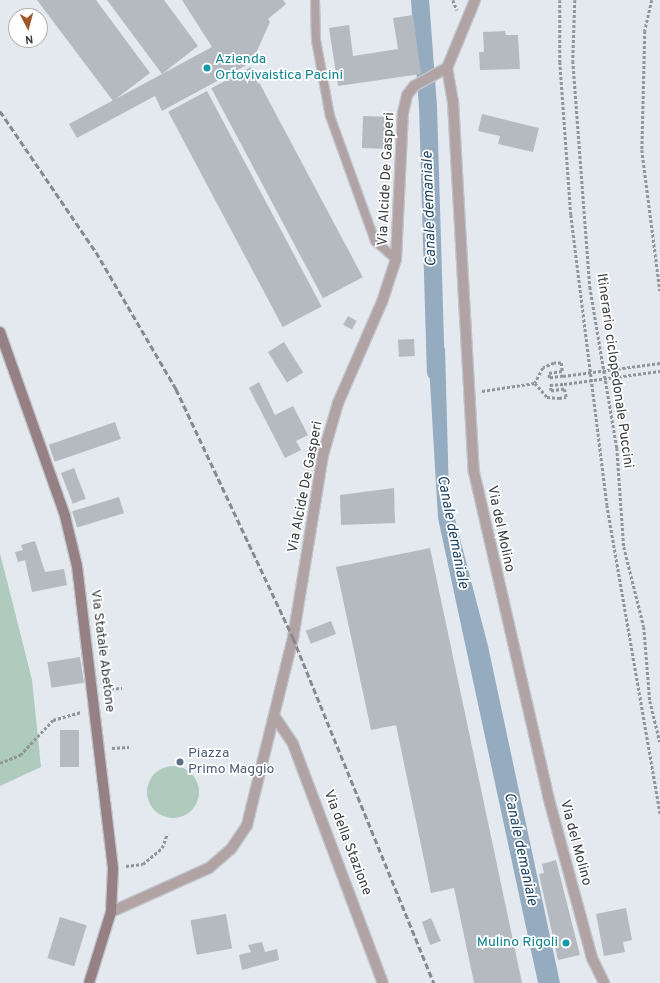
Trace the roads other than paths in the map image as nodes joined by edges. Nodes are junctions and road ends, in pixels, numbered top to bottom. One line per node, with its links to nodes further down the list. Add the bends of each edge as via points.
1 (315, 0): 4 (lane, via 316,40 330,116 375,241)
2 (475, 0): 3 (street)
3 (443, 71): 4 (street, Via Alcide De Gasperi, via 414,86 407,95 403,113); 10 (street, Via del Molino, via 453,101 474,472 554,818 592,958)
4 (396, 259): 6 (street, Via Alcide De Gasperi, via 382,302 338,403 323,455 293,638)
5 (0, 332): 7 (main road, Via Statale Abetone, via 72,540 96,710 113,868)
6 (274, 717): 7 (street, Via Alcide De Gasperi, via 247,825 231,849 190,878); 9 (street, Via della Stazione, via 293,744)
7 (111, 912): 8 (main road, Via Statale Abetone)
8 (89, 983)
9 (383, 983)
10 (604, 983)

